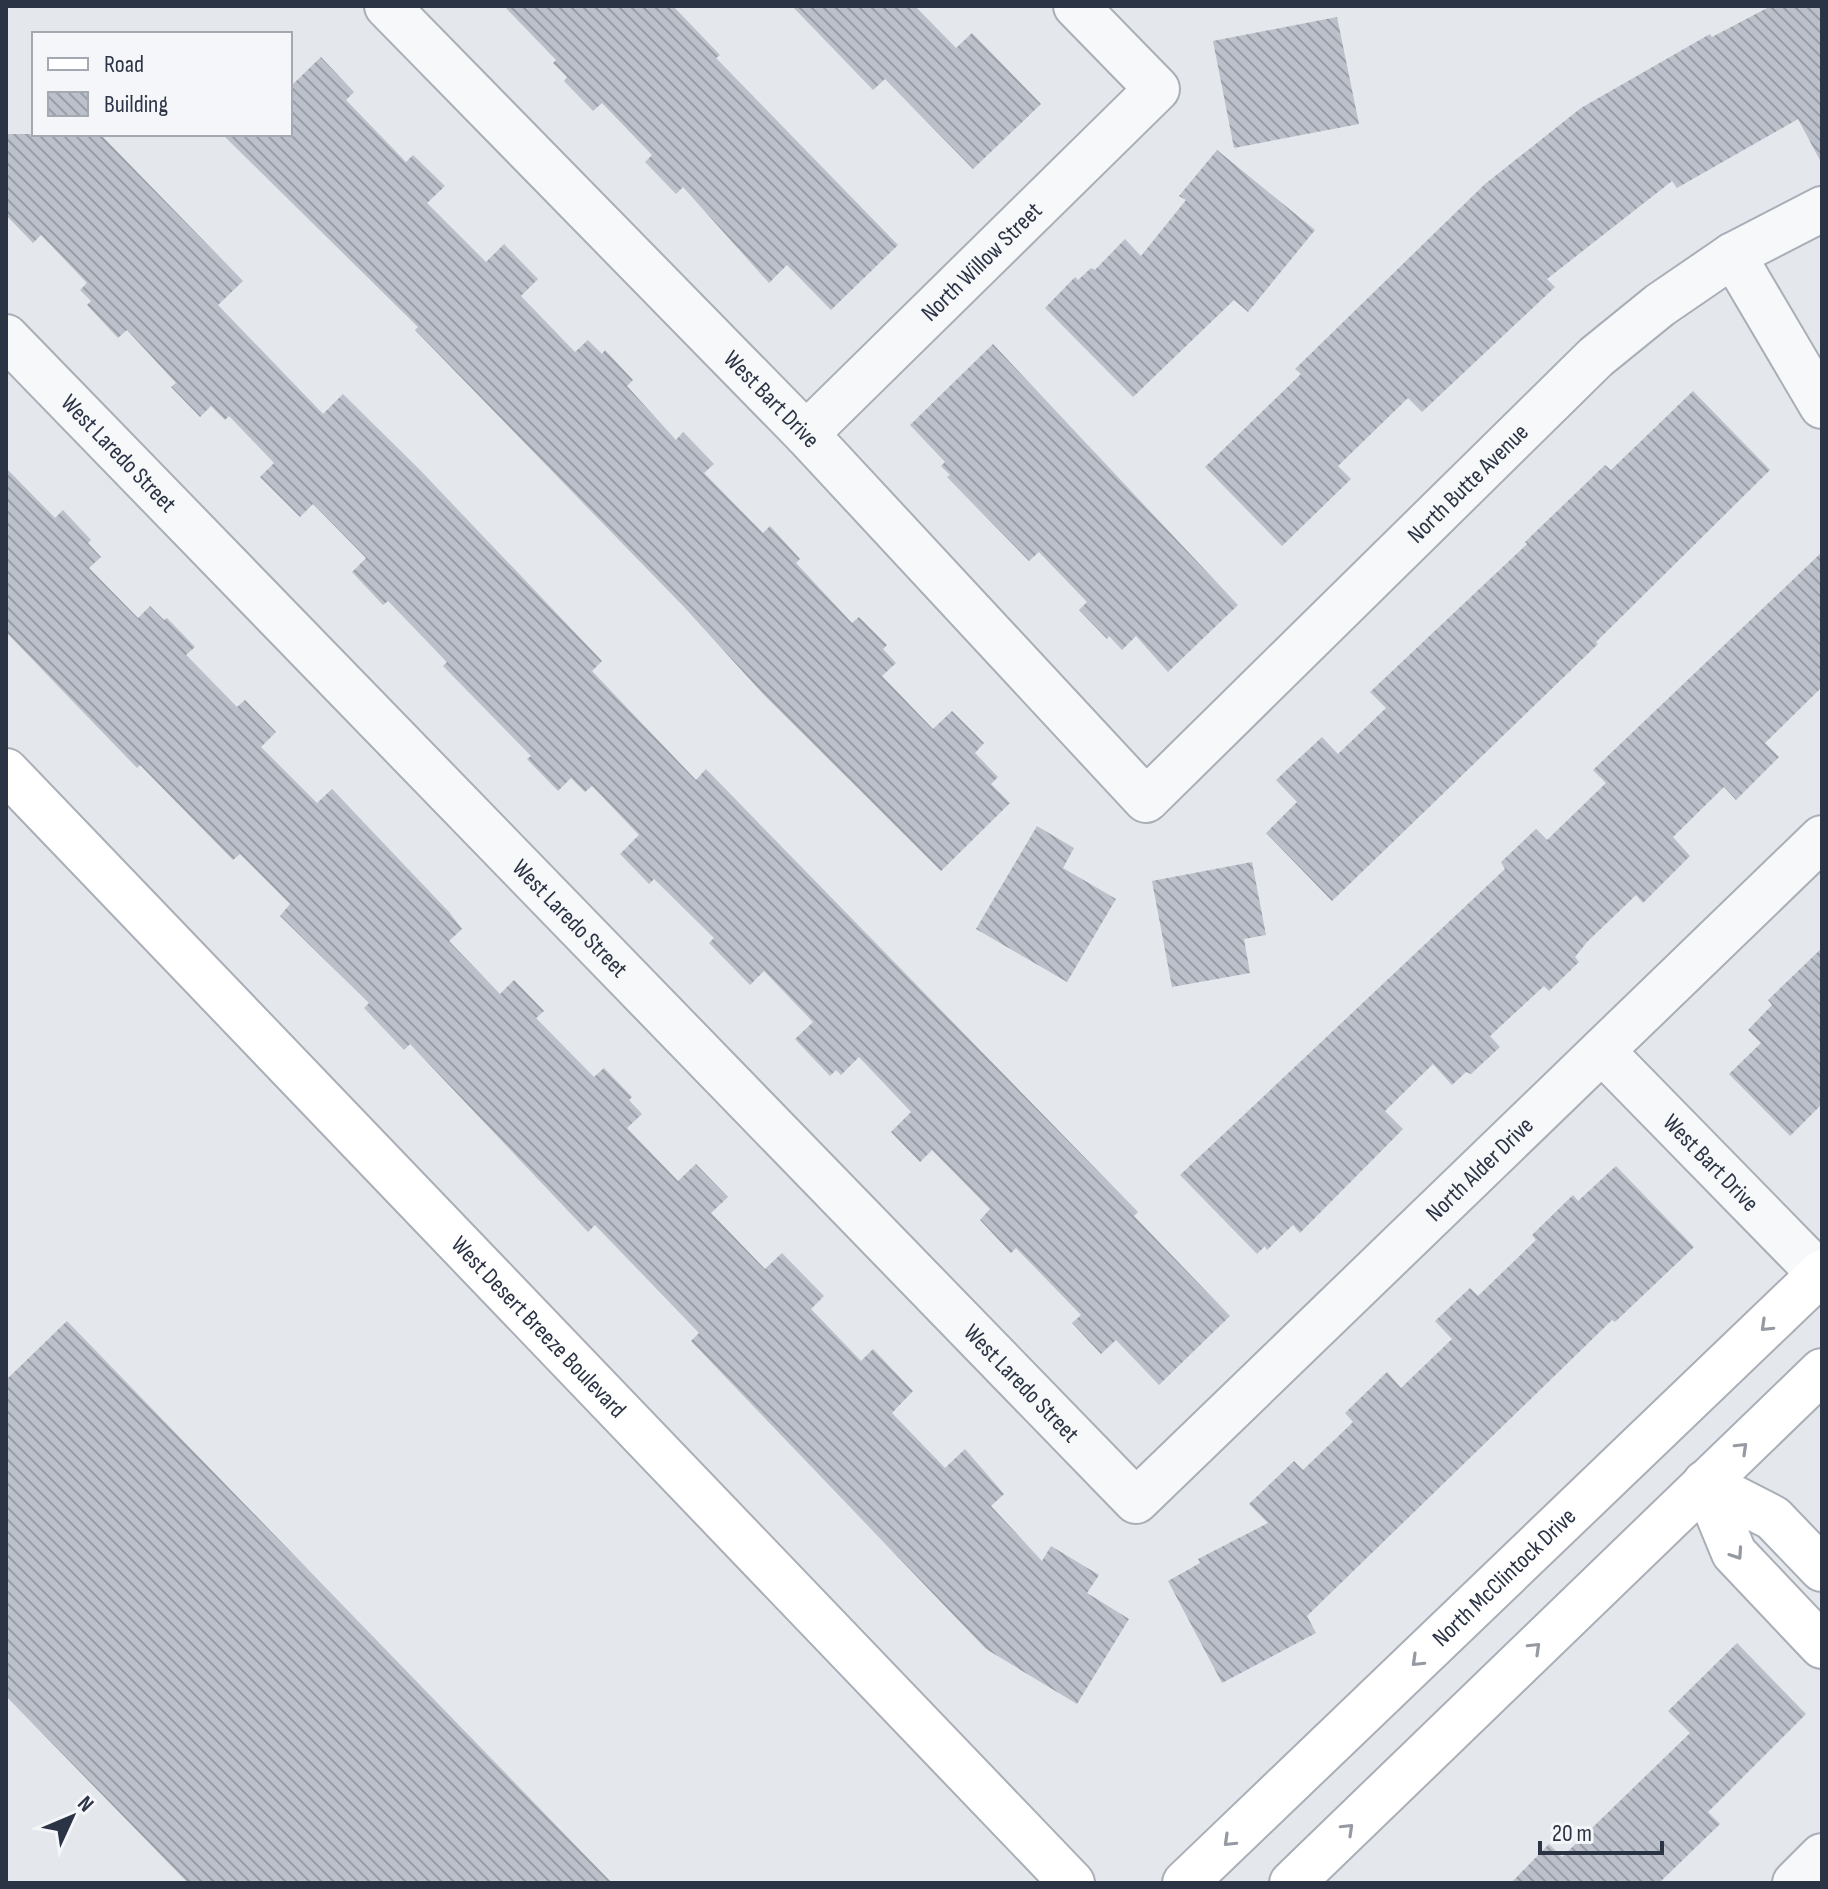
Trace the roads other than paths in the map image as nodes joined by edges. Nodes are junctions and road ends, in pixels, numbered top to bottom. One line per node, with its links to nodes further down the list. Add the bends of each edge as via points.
1 (387, 6): 7 (street, West Bart Drive)
2 (1076, 6): 7 (street, North Willow Street, via 1157,89)
3 (1822, 209): 4 (street, North Butte Avenue)
4 (1733, 255): 6 (street); 9 (street, North Butte Avenue, via 1596,357)
5 (6, 337): 15 (street, West Laredo Street)
6 (1822, 406)
7 (806, 434): 9 (street, West Bart Drive)
8 (6, 771): 19 (street, West Desert Breeze Boulevard)
9 (1146, 800)
10 (1822, 838): 11 (street, North Alder Drive)
11 (1602, 1051): 12 (street, West Bart Drive); 15 (street, North Alder Drive)
12 (1821, 1273): 20 (street, North McClintock Drive, one-way to 20)
13 (1822, 1371): 14 (street, one-way to 13)
14 (1705, 1483): 16 (street, via 1773,1518); 17 (street, one-way to 17, via 1734,1553); 21 (street, one-way to 14)
15 (1136, 1501)
16 (1822, 1569)
17 (1822, 1646)
18 (1822, 1856): 22 (street)
19 (1072, 1883)
20 (1185, 1883)
21 (1292, 1883)
22 (1795, 1883)

